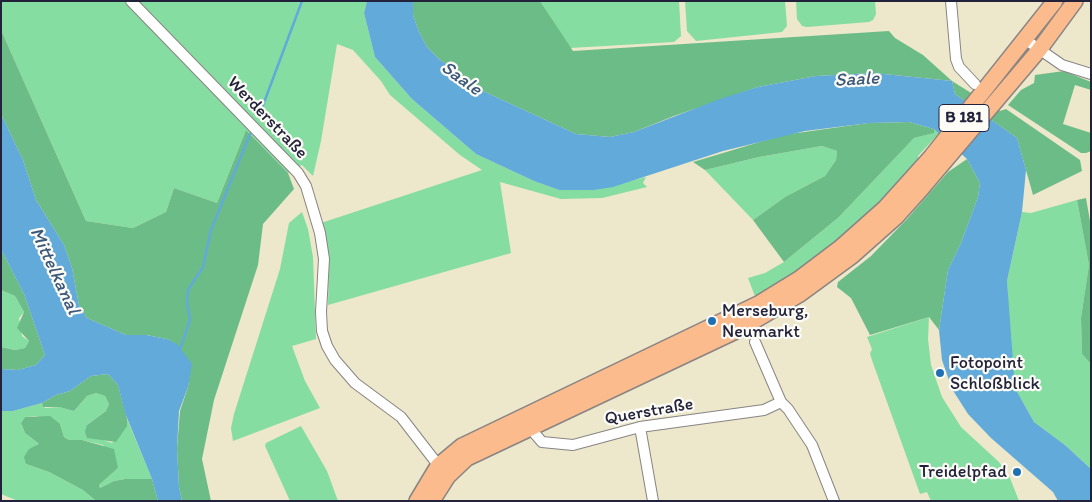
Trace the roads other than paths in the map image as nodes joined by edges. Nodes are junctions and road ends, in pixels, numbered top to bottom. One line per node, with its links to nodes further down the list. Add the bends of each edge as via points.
1 (131, 1): 15 (street, Werderstraße, via 298,173 306,186 320,233 324,259 322,331 327,346 355,383 401,417)
2 (951, 1): 9 (street, via 956,59)
3 (1055, 1): 5 (main road, B 181)
4 (1075, 1): 6 (main road, B 181)
5 (1026, 40): 6 (street); 8 (main road, B 181)
6 (1038, 50): 7 (street, via 1062,65); 8 (main road, B 181)
7 (1091, 74)
8 (1002, 82): 10 (main road, B 181)
9 (975, 84)
10 (936, 162): 13 (main road, B 181, via 896,217 800,294 713,342); 15 (main road, B 181, via 867,226 780,291 670,347 474,439 450,455)
11 (755, 342): 12 (street)
12 (781, 402): 14 (street, Querstraße, via 764,410); 19 (street, via 806,433)
13 (530, 428): 14 (street, Querstraße, via 542,442 566,445); 15 (main road, B 181)
14 (640, 428): 18 (street)
15 (443, 471): 16 (main road, B 181); 17 (main road, B 181)
16 (417, 501)
17 (432, 501)
18 (653, 501)
19 (834, 501)

